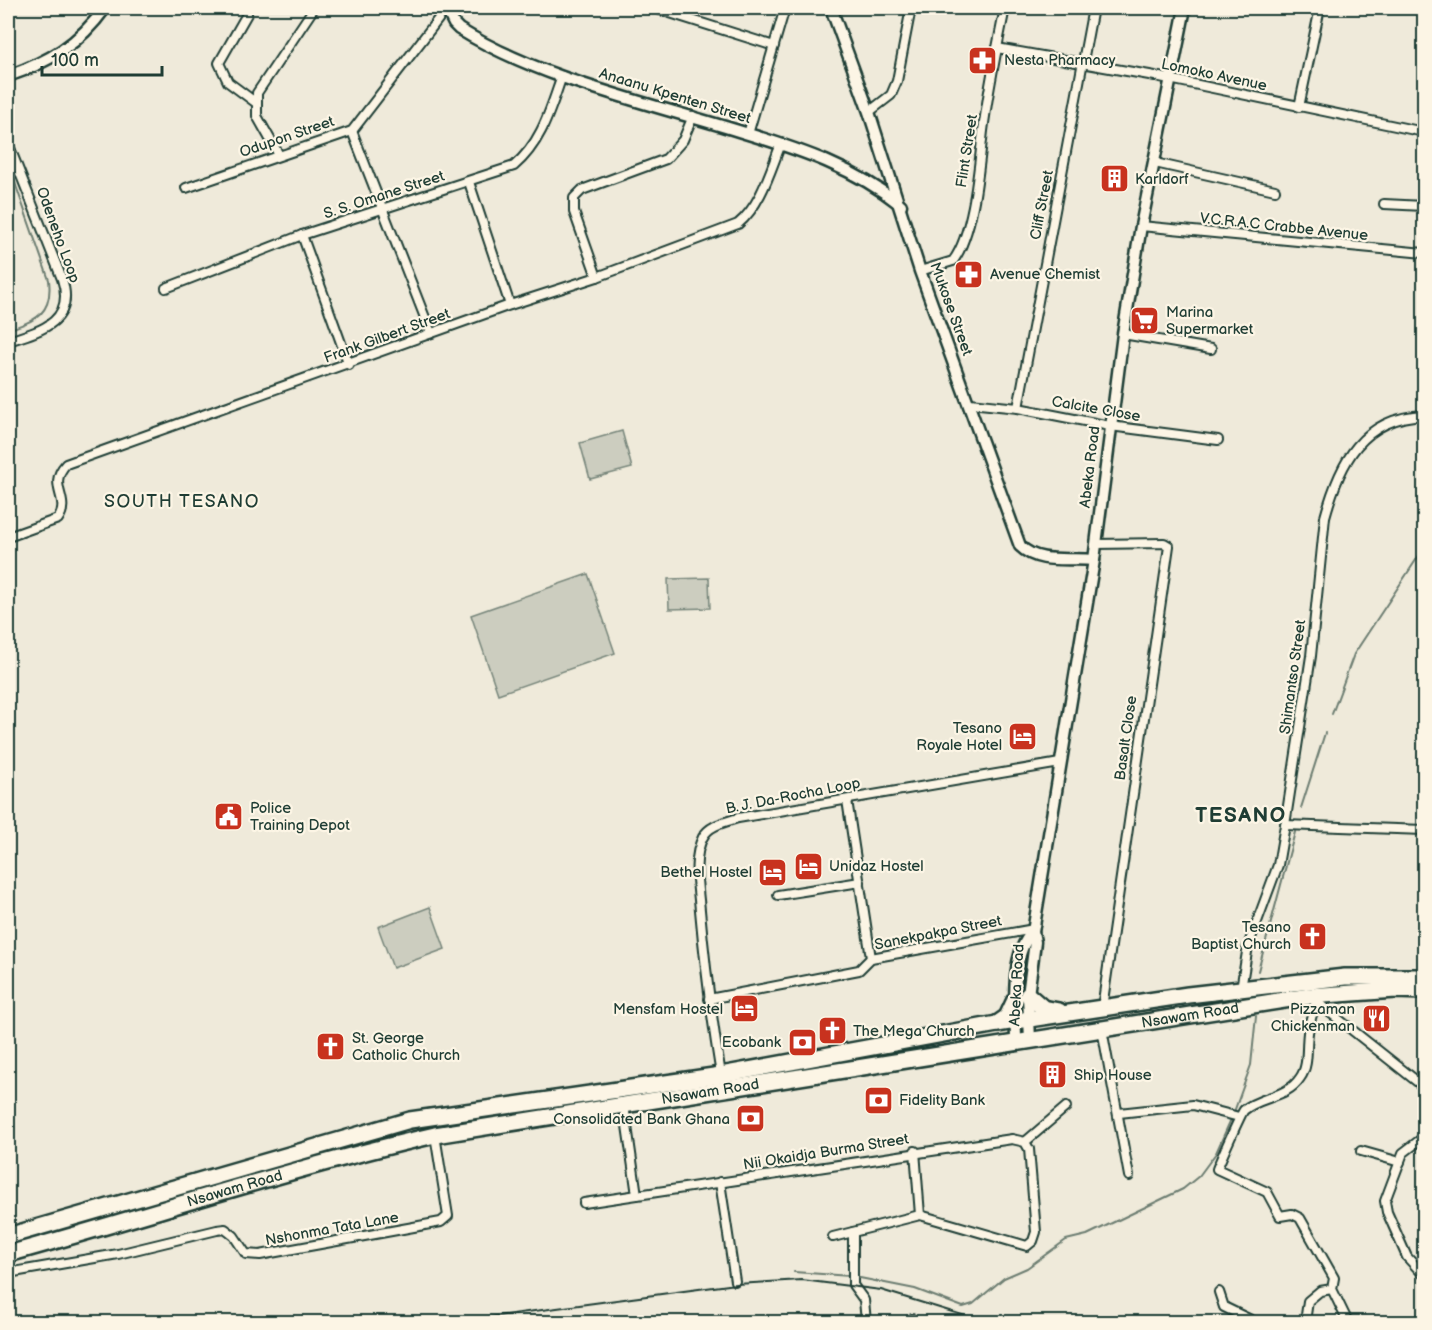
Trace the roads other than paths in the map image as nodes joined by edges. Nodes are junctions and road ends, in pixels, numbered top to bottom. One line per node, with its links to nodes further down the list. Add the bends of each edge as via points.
1 (105, 8): 16 (street, via 82,37 60,54)
2 (314, 8): 19 (street, via 257,93)
3 (446, 8): 17 (street, Anaanu Kpenten Street, via 454,24 475,39); 23 (street, Odupon Street)
4 (654, 8): 13 (street)
5 (785, 8): 13 (street)
6 (831, 8): 21 (street, Mukose Street)
7 (911, 8): 21 (street, via 897,81 891,95)
8 (1005, 8): 14 (street, Flint Street)
9 (1093, 8): 15 (street, Cliff Street)
10 (1185, 8): 18 (street, Abeka Road)
11 (1320, 8): 20 (street)
12 (247, 14): 19 (street, via 219,63 228,82)
13 (774, 46): 25 (street)
14 (997, 48): 15 (street, Lomoko Avenue); 40 (street, Flint Street, via 964,241 953,261)
15 (1083, 62): 18 (street, Lomoko Avenue); 50 (street, Cliff Street)
16 (8, 76)
17 (562, 76): 22 (street, Anaanu Kpenten Street); 30 (street, S. S. Omane Street, via 538,140 527,155 514,166)
18 (1170, 79): 20 (street, Lomoko Avenue); 29 (street, Abeka Road)
19 (255, 102): 28 (street, via 257,116)
20 (1299, 107): 24 (street, Lomoko Avenue)
21 (870, 112): 34 (street, Mukose Street)
22 (693, 117): 25 (street, Anaanu Kpenten Street); 41 (street, via 683,140 666,159 582,190 574,198 574,212)
23 (352, 131): 28 (street, Odupon Street); 36 (street)
24 (1425, 132)
25 (748, 134): 27 (street, Anaanu Kpenten Street)
26 (8, 143): 46 (street, Odeneho Loop, via 62,279 66,300 60,316 50,325)
27 (781, 144): 34 (street, Anaanu Kpenten Street, via 862,178); 41 (street, Frank Gilbert Street, via 756,203 738,224)
28 (279, 155): 31 (street, Odupon Street)
29 (1155, 163): 32 (street); 37 (street, Abeka Road)
30 (469, 182): 36 (street, S. S. Omane Street); 43 (street)
31 (186, 188)
32 (1275, 190)
33 (1384, 204): 35 (street)
34 (901, 206): 40 (street, Mukose Street)
35 (1425, 206)
36 (385, 210): 38 (street, S. S. Omane Street); 44 (street)
37 (1141, 226): 39 (street, V.C.R.A.C Crabbe Avenue); 45 (street, Abeka Road)
38 (302, 236): 42 (street, S. S. Omane Street); 48 (street)
39 (1425, 253)
40 (920, 271): 49 (street, Mukose Street)
41 (597, 277): 43 (street, Frank Gilbert Street)
42 (166, 288)
43 (510, 305): 44 (street, Frank Gilbert Street)
44 (431, 333): 48 (street, Frank Gilbert Street)
45 (1123, 334): 47 (street); 52 (street, Abeka Road)
46 (8, 342)
47 (1211, 350)
48 (349, 365): 54 (street, Frank Gilbert Street, via 66,464 56,481 63,507 58,519)
49 (970, 403): 50 (street, Calcite Close); 56 (street, Mukose Street, via 1020,546 1038,557)
50 (1018, 408): 52 (street, Calcite Close)
51 (1425, 415): 59 (street, Shimantso Street, via 1404,417 1365,436 1355,446 1330,498 1310,666)
52 (1110, 426): 53 (street, Calcite Close); 55 (street, Abeka Road)
53 (1218, 440)
54 (8, 537)
55 (1096, 544): 56 (street, Abeka Road); 71 (street, Basalt Close, via 1169,546)
56 (1094, 560): 57 (street, Abeka Road)
57 (1060, 763): 58 (street, B. J. Da-Rocha Loop); 63 (street, Abeka Road)
58 (847, 800): 61 (street); 69 (street, B. J. Da-Rocha Loop, via 738,818 716,825 704,835 696,855)
59 (1285, 825): 60 (street); 66 (street, Shimantso Street, via 1278,865 1248,946)
60 (1425, 830)
61 (860, 882): 62 (street); 64 (street)
62 (778, 895)
63 (1033, 931): 64 (street, Sanekpakpa Street); 68 (street, Abeka Road, via 1025,939 1020,954)
64 (871, 958): 69 (street, Sanekpakpa Street, via 859,970)
65 (1425, 977): 66 (highway, Nsawam Road, via 1345,977)
66 (1241, 989): 71 (highway, Nsawam Road)
67 (1425, 991): 70 (highway, Nsawam Road, via 1396,990)
68 (1021, 997): 72 (highway); 73 (street, Abeka Road); 74 (highway)
69 (709, 999): 77 (street, B. J. Da-Rocha Loop)
70 (1313, 999): 75 (highway, Nsawam Road); 78 (street); 82 (street, via 1305,1071 1290,1089 1245,1109)
71 (1102, 1008): 72 (highway, Nsawam Road)
72 (1065, 1013): 73 (highway, Nsawam Road)
73 (1022, 1020): 74 (highway, Nsawam Road); 76 (street, Abeka Road)
74 (997, 1024): 77 (highway, Nsawam Road)
75 (1102, 1029): 76 (highway, Nsawam Road); 81 (street)
76 (1023, 1041): 79 (highway, Nsawam Road)
77 (721, 1075): 95 (highway, Nsawam Road, via 410,1120)
78 (1425, 1088)
79 (624, 1105): 83 (highway, Nsawam Road); 91 (street)
80 (1066, 1107): 85 (street)
81 (1119, 1113): 82 (street, via 1193,1105); 89 (street)
82 (1239, 1117): 101 (street, via 1217,1168 1267,1192 1280,1216 1292,1214 1300,1218 1334,1278)
83 (435, 1135): 97 (highway, Nsawam Road, via 336,1158); 98 (street, Nshonma Tata Lane, via 448,1216 441,1222 260,1255 246,1254 225,1229 118,1254)
84 (1425, 1137): 88 (street, via 1408,1149)
85 (1022, 1141): 87 (street, Nii Okaidja Burma Street); 93 (street, via 1029,1149 1036,1204 1036,1232 1027,1246)
86 (1361, 1150): 88 (street)
87 (915, 1151): 90 (street, Nii Okaidja Burma Street); 93 (street)
88 (1400, 1162): 99 (street, via 1385,1208 1407,1257)
89 (1129, 1176)
90 (720, 1182): 91 (street, Nii Okaidja Burma Street); 100 (street)
91 (637, 1195): 92 (street, Nii Okaidja Burma Street)
92 (584, 1203)
93 (920, 1215): 94 (street)
94 (853, 1232): 96 (street); 103 (street, via 854,1285 864,1300)
95 (8, 1236)
96 (833, 1237)
97 (8, 1254)
98 (8, 1273)
99 (1425, 1275)
100 (735, 1281)
101 (1332, 1289): 105 (street, via 1320,1291 1308,1301); 106 (street, via 1343,1309)
102 (1218, 1292): 104 (street, via 1224,1307)
103 (866, 1323)
104 (1255, 1323)
105 (1305, 1323)
106 (1344, 1323)

